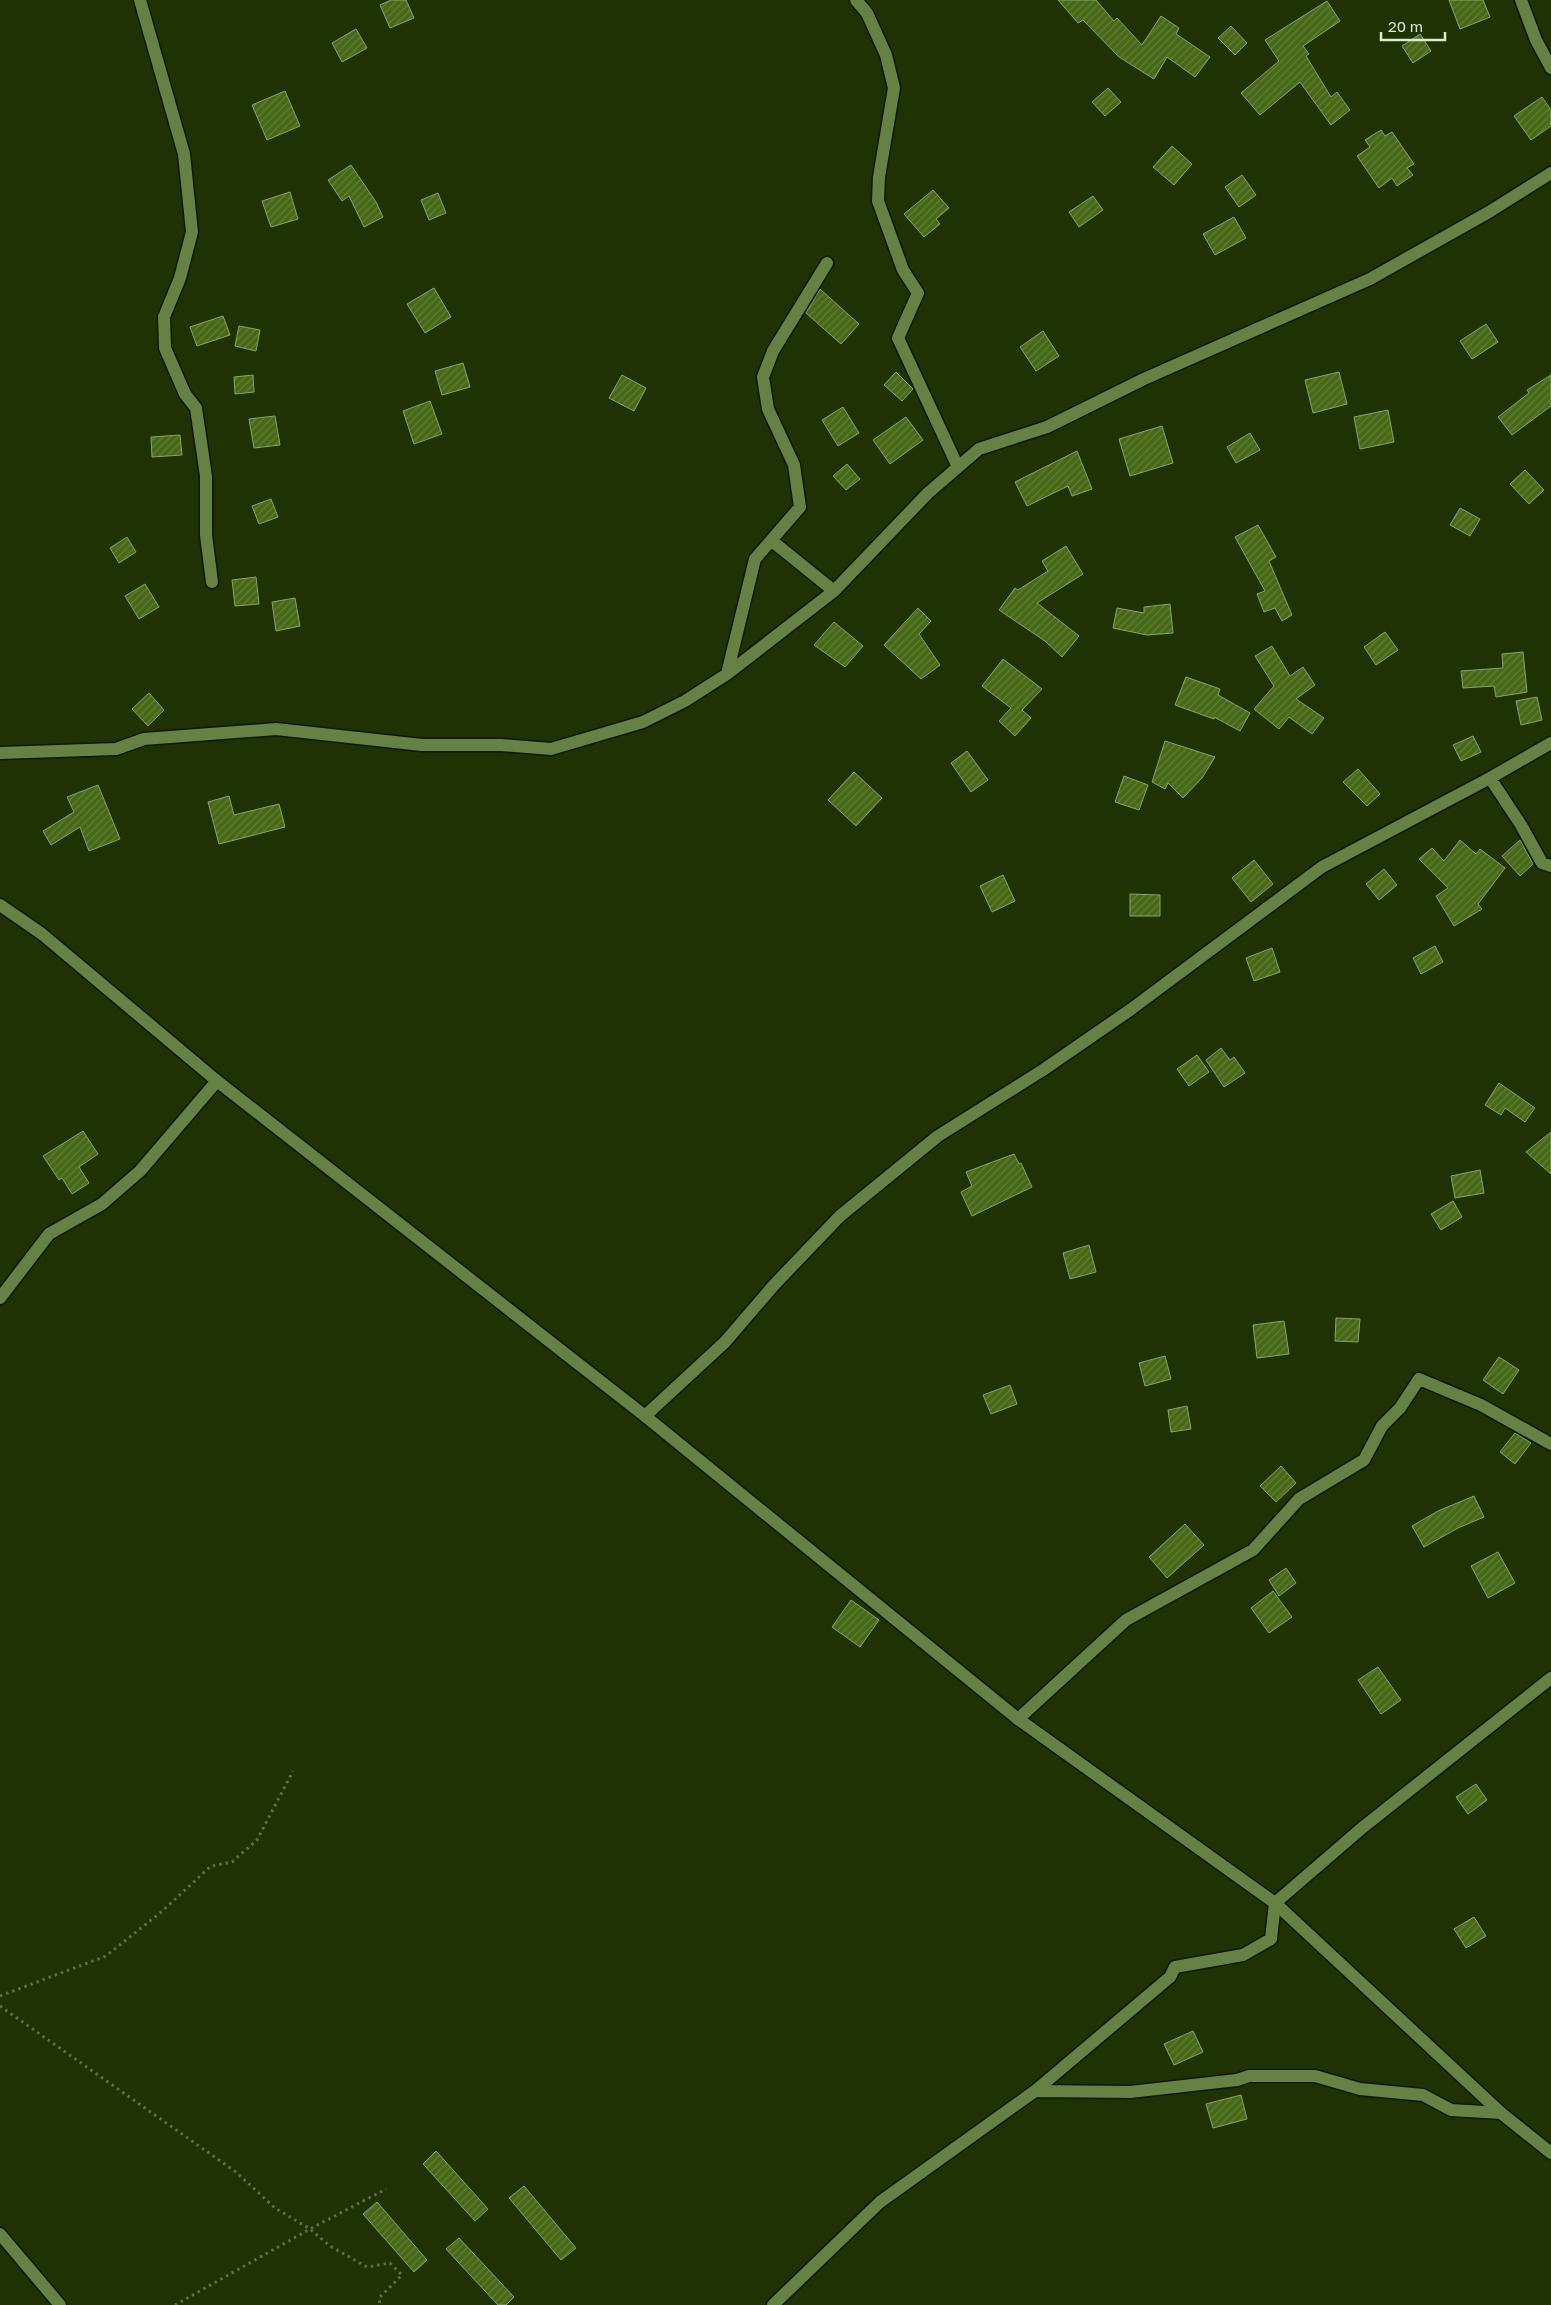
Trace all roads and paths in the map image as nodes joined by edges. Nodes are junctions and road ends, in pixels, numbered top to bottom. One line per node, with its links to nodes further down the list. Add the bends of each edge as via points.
1 (140, 0): 9 (street, via 184,154 192,232 180,278 164,317 165,348 185,394 196,408 206,476 206,535)
2 (856, 0): 7 (street, via 867,12 886,55 894,88 878,201 903,270 918,293 898,338)
3 (1522, 0): 4 (street, via 1536,40)
4 (1551, 68)
5 (1549, 176): 7 (street, via 1370,279 1144,379 1047,427 979,449)
6 (827, 262): 8 (street, via 773,351 763,377 768,409 794,465 800,507)
7 (958, 467): 10 (street, via 928,493)
8 (772, 541): 10 (street); 11 (street, via 755,559)
9 (212, 582)
10 (834, 591): 11 (street)
11 (727, 674): 13 (street, via 644,722 551,749 422,745 276,729 144,740 116,749)
12 (1551, 743): 14 (street)
13 (0, 753)
14 (1490, 778): 15 (street, via 1542,863); 19 (street, via 1322,867 1130,1010 938,1136 840,1216 725,1342)
15 (1551, 866)
16 (0, 905): 17 (street, via 42,934)
17 (217, 1080): 18 (street, via 140,1171 102,1204 49,1234); 19 (street)
18 (0, 1298)
19 (645, 1416): 22 (street)
20 (1551, 1444): 22 (street, via 1481,1404 1419,1379 1400,1408 1382,1426 1364,1460 1299,1499 1253,1550 1126,1620)
21 (1551, 1678): 24 (street, via 1362,1828)
22 (1018, 1719): 24 (street)
23 (293, 1771): 25 (path, via 257,1840 232,1862 211,1866 106,1956)
24 (1275, 1903): 27 (street, via 1271,1939 1242,1955 1175,1967 1170,1977); 28 (street)
25 (0, 1996)
26 (0, 2006): 31 (path, via 236,2172 275,2208)
27 (1035, 2091): 28 (street, via 1130,2092 1249,2076 1315,2076 1360,2089 1423,2095 1451,2110); 36 (street, via 874,2206)
28 (1501, 2113): 29 (street)
29 (1551, 2153)
30 (386, 2189): 31 (path)
31 (310, 2228): 34 (path); 35 (path, via 330,2246 367,2267 390,2263 402,2275 379,2298)
32 (0, 2234): 33 (street)
33 (60, 2305)
34 (175, 2305)
35 (380, 2305)
36 (773, 2305)

